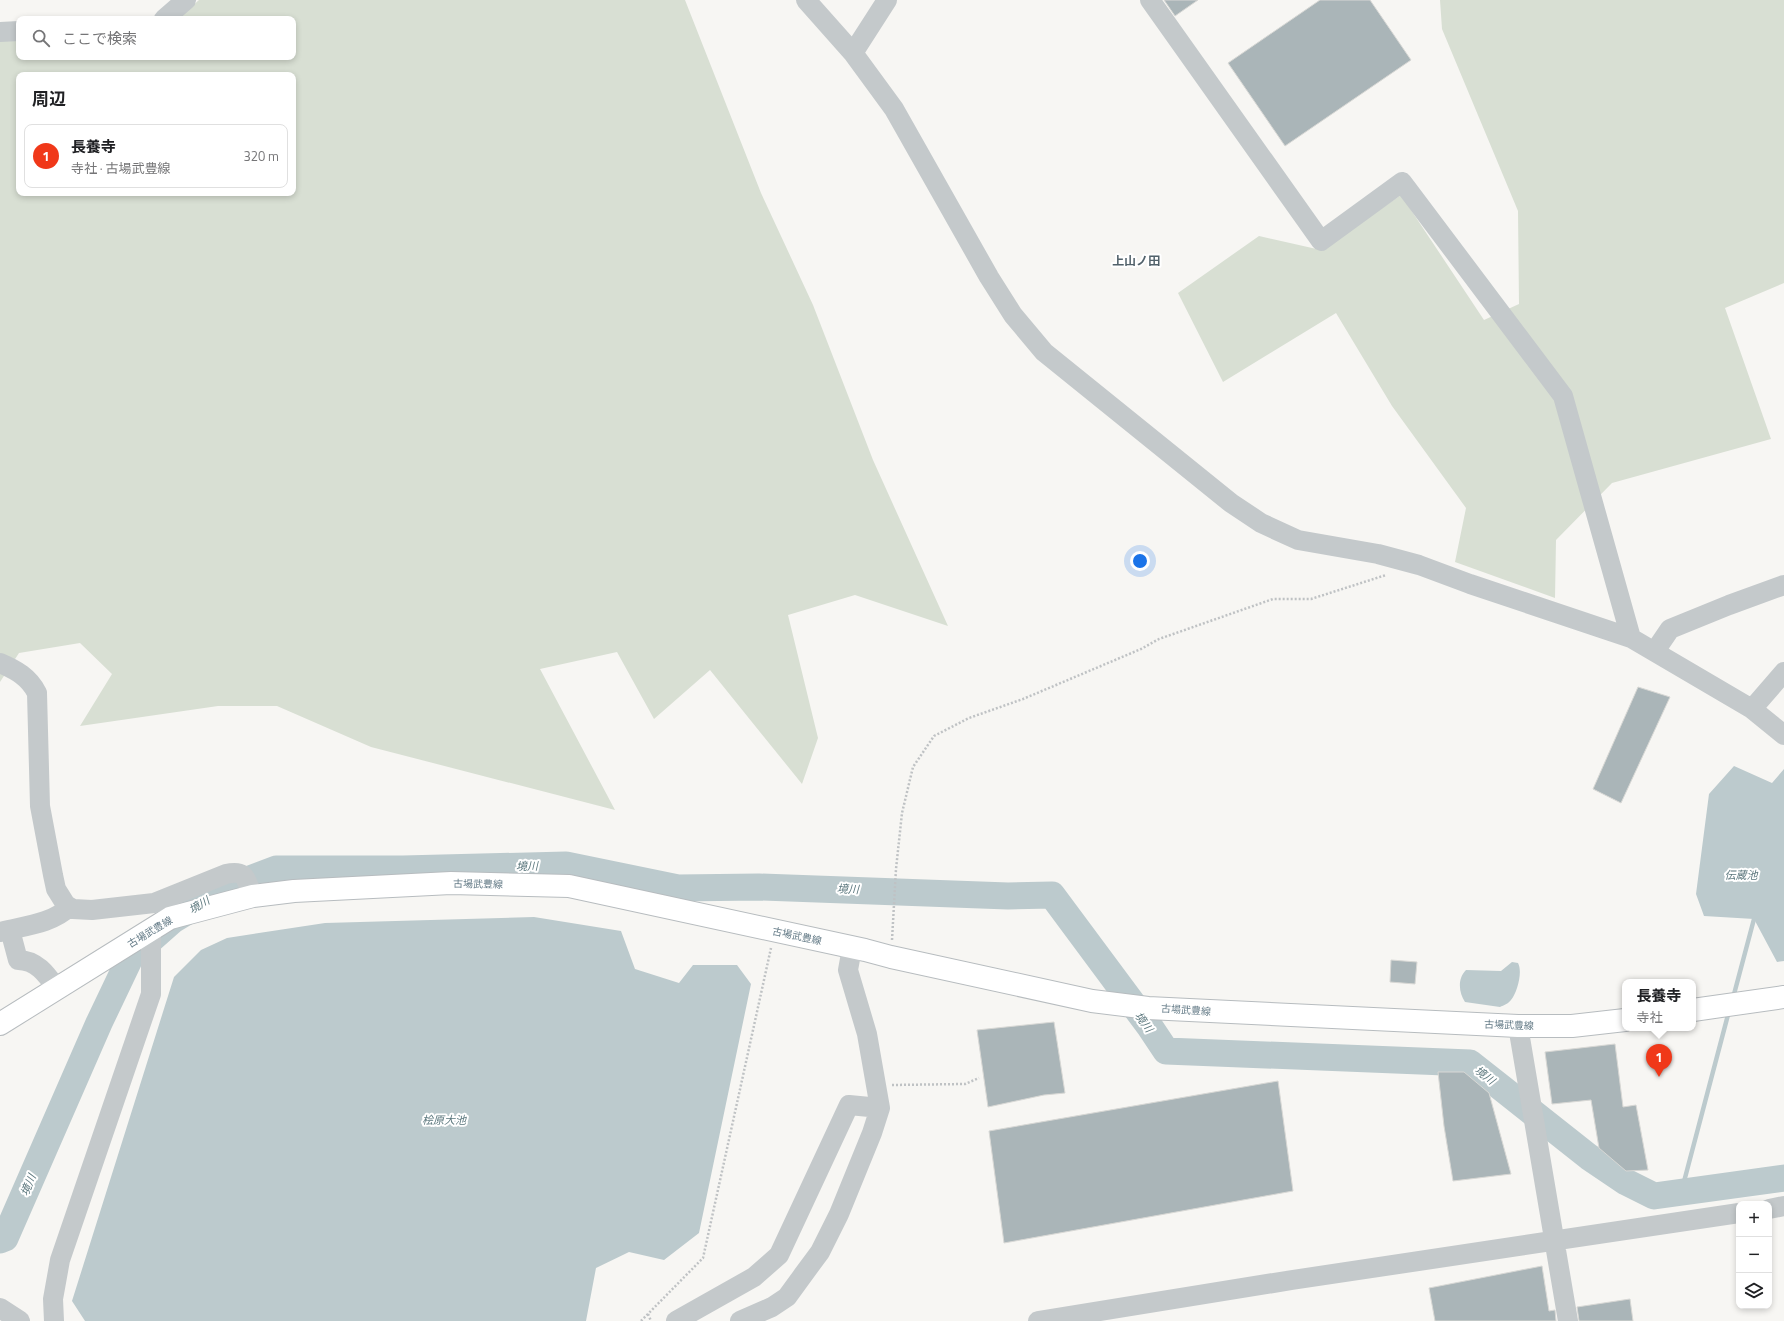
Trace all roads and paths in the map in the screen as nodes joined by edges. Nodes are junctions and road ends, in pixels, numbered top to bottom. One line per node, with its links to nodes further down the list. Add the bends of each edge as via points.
1 (186, 0): 5 (street)
2 (806, 0): 8 (street)
3 (887, 0): 8 (street)
4 (1150, 0): 11 (street, via 1321,241 1402,182 1563,396)
5 (167, 16)
6 (16, 31): 7 (street)
7 (0, 32)
8 (853, 53): 11 (street, via 894,109 1013,315 1044,352 1231,504 1261,523 1298,540 1419,564 1470,584)
9 (1390, 574): 23 (path, via 1311,599 1272,599 1159,639 1023,699 970,718 934,736 913,767 902,813)
10 (1784, 585): 12 (street, via 1670,629)
11 (1632, 638): 12 (street)
12 (1655, 652): 15 (street)
13 (0, 663): 18 (street, via 32,683 37,693 40,806 56,889)
14 (1784, 672): 15 (street)
15 (1752, 709): 16 (street)
16 (1784, 735)
17 (253, 896): 18 (street, via 244,875 236,872 154,902 92,910); 20 (main road, 古場武豊線, via 170,918); 22 (main road, 古場武豊線, via 294,891 451,883 569,886)
18 (69, 907): 19 (street, via 52,919)
19 (5, 931): 24 (street, via 18,960 27,960 40,968)
20 (151, 931): 24 (main road, 古場武豊線); 40 (street, via 151,994 60,1260 53,1299)
21 (771, 947): 38 (path, via 703,1258)
22 (852, 948): 23 (main road, 古場武豊線); 31 (street, via 848,970 866,1034)
23 (891, 957): 29 (main road, 古場武豊線, via 1092,1000 1148,1008)
24 (57, 989): 28 (main road, 古場武豊線)
25 (1784, 997): 26 (main road)
26 (1696, 1010)
27 (1622, 1020): 29 (main road, 古場武豊線, via 1572,1026)
28 (0, 1024)
29 (1518, 1026): 36 (street)
30 (979, 1078): 31 (path, via 965,1084)
31 (876, 1085): 32 (street)
32 (880, 1108): 43 (street, via 848,1105 779,1255 754,1278); 44 (street, via 839,1214 820,1252 787,1297 772,1307)
33 (1784, 1206): 34 (street)
34 (1772, 1208)
35 (1736, 1213): 36 (street)
36 (1555, 1240): 45 (street); 46 (street)
37 (0, 1308): 39 (street)
38 (648, 1314): 41 (path); 42 (path)
39 (20, 1321)
40 (54, 1321)
41 (641, 1321)
42 (651, 1321)
43 (676, 1321)
44 (740, 1321)
45 (1038, 1321)
46 (1568, 1321)

